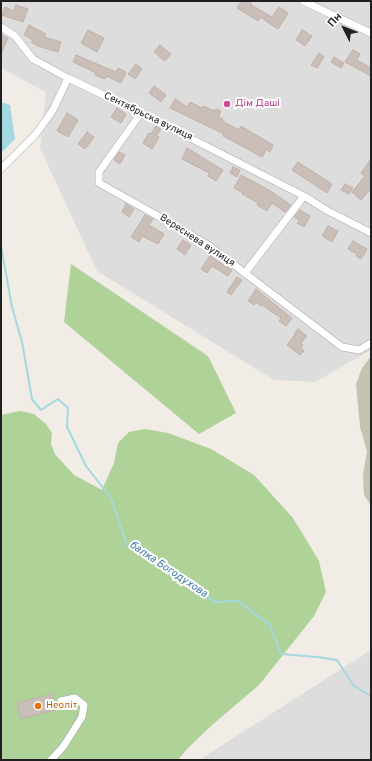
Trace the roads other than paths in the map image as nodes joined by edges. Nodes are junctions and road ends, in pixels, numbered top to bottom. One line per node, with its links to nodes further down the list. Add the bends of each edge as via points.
1 (303, 1): 3 (street)
2 (1, 27): 4 (street, Сентябрьска вулиця, via 15,36 33,59)
3 (371, 33)
4 (68, 78): 5 (street, Сентябрьска вулиця); 6 (street, via 53,110 36,134)
5 (141, 113): 7 (street, Сентябрьска вулиця); 9 (street, Вереснева вулиця, via 99,172 99,183 208,245)
6 (1, 169)
7 (304, 196): 8 (street, Сентябрьска вулиця); 9 (street)
8 (371, 233)
9 (245, 273): 10 (street, Вереснева вулиця, via 342,347 359,350)
10 (371, 343)
11 (61, 701): 12 (street, via 75,698 84,705 82,716 63,747)
12 (50, 760)

